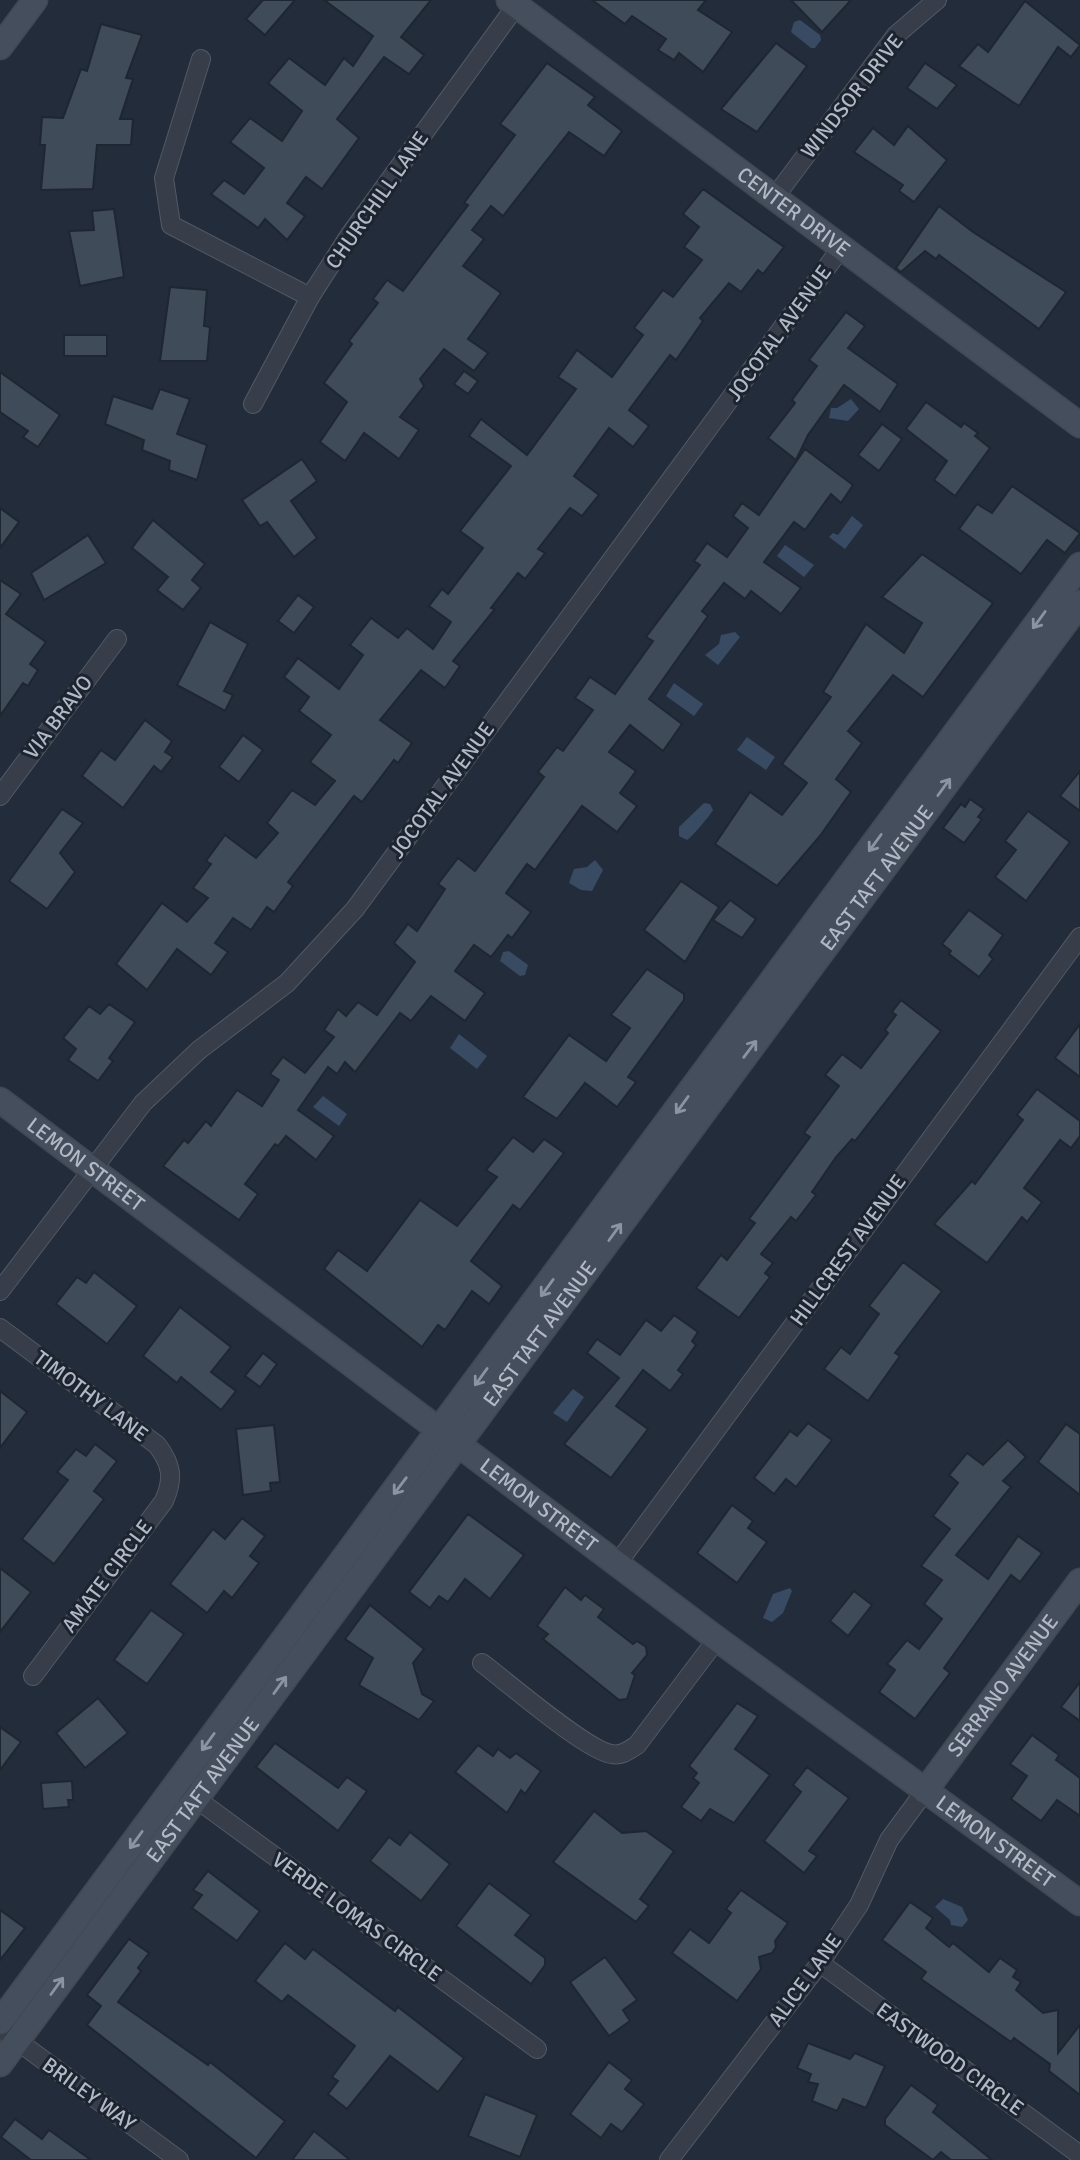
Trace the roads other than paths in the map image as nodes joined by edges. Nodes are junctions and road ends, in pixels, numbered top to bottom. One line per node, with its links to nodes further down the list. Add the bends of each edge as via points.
1 (35, 0): 4 (street)
2 (937, 0): 6 (street, WINDSOR DRIVE, via 896,35)
3 (513, 3): 6 (street, CENTER DRIVE); 8 (street, CHURCHILL LANE)
4 (0, 47)
5 (201, 59): 8 (street, via 164,178 172,225)
6 (774, 198): 7 (street, CENTER DRIVE)
7 (841, 248): 10 (street, CENTER DRIVE); 18 (street, JOCOTAL AVENUE, via 355,909 287,983 165,1079)
8 (310, 298): 9 (street, CHURCHILL LANE)
9 (253, 404)
10 (1080, 425)
11 (1080, 565): 15 (street, EAST TAFT AVENUE, one-way to 15)
12 (1080, 603): 15 (street, EAST TAFT AVENUE, one-way to 12)
13 (117, 639): 14 (street, VIA BRAVO)
14 (0, 796)
15 (848, 899): 21 (street, EAST TAFT AVENUE)
16 (1080, 937): 23 (street, HILLCREST AVENUE)
17 (0, 1100): 18 (street, LEMON STREET)
18 (92, 1168): 19 (street, JOCOTAL AVENUE); 21 (street, LEMON STREET)
19 (0, 1292)
20 (0, 1328): 22 (street, TIMOTHY LANE, via 157,1445)
21 (449, 1438): 23 (street, LEMON STREET); 29 (street, EAST TAFT AVENUE)
22 (172, 1472): 27 (street, AMATE CIRCLE, via 164,1501)
23 (617, 1564): 25 (street, LEMON STREET)
24 (1080, 1581): 28 (street, SERRANO AVENUE)
25 (717, 1639): 26 (street, via 637,1745 610,1755); 28 (street, LEMON STREET)
26 (482, 1663)
27 (33, 1676)
28 (925, 1791): 30 (street, LEMON STREET); 31 (street, ALICE LANE, via 889,1840 859,1905)
29 (186, 1792): 32 (street, EAST TAFT AVENUE, one-way to 32); 33 (street, EAST TAFT AVENUE, one-way to 29); 34 (street, VERDE LOMAS CIRCLE)
30 (1080, 1903)
31 (820, 1963): 36 (street, EASTWOOD CIRCLE); 38 (street, ALICE LANE)
32 (0, 2022)
33 (8, 2035): 35 (street, EAST TAFT AVENUE); 37 (street, BRILEY WAY)
34 (537, 2049)
35 (0, 2064)
36 (1080, 2155)
37 (179, 2160)
38 (669, 2160)

